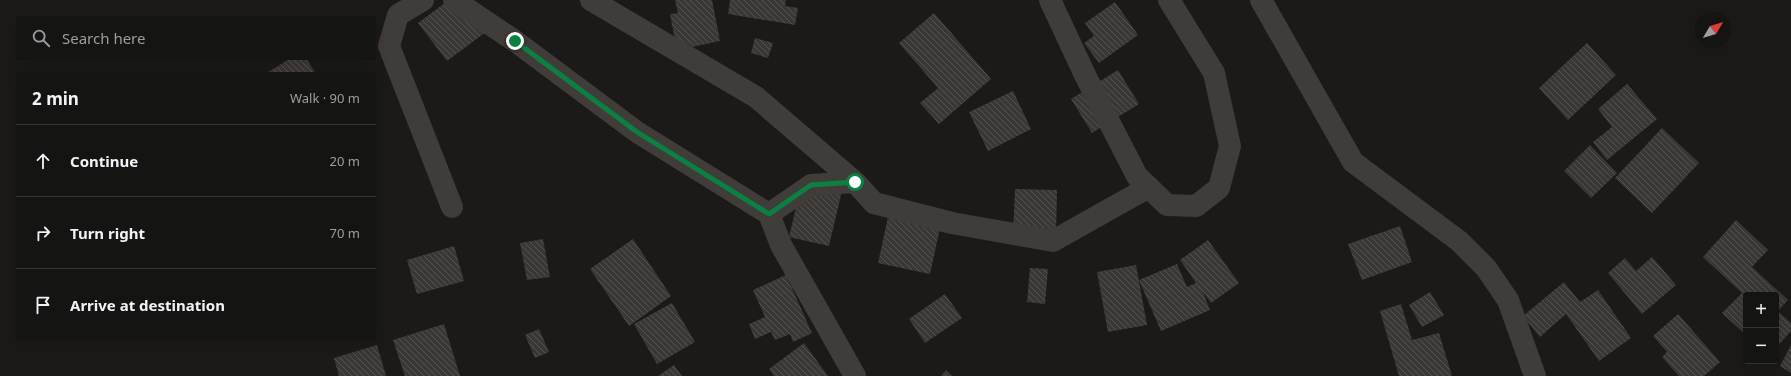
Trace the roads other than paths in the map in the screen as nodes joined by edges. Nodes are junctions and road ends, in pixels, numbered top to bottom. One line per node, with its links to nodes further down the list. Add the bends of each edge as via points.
1 (424, 0): 9 (street, via 398,15 389,46)
2 (454, 0): 10 (street, via 515,41 637,132)
3 (591, 0): 7 (street, via 756,97)
4 (1050, 0): 8 (street, via 1137,176)
5 (1169, 0): 8 (street, via 1214,73 1230,146 1219,188 1196,206 1167,204)
6 (1261, 0): 12 (street, via 1353,162 1459,240 1486,268 1508,300)
7 (855, 182): 8 (street, via 874,202 952,223 1053,241); 10 (street, via 811,185)
8 (1149, 187)
9 (452, 207)
10 (769, 214): 11 (street, via 781,245)
11 (855, 376)
12 (1535, 376)

